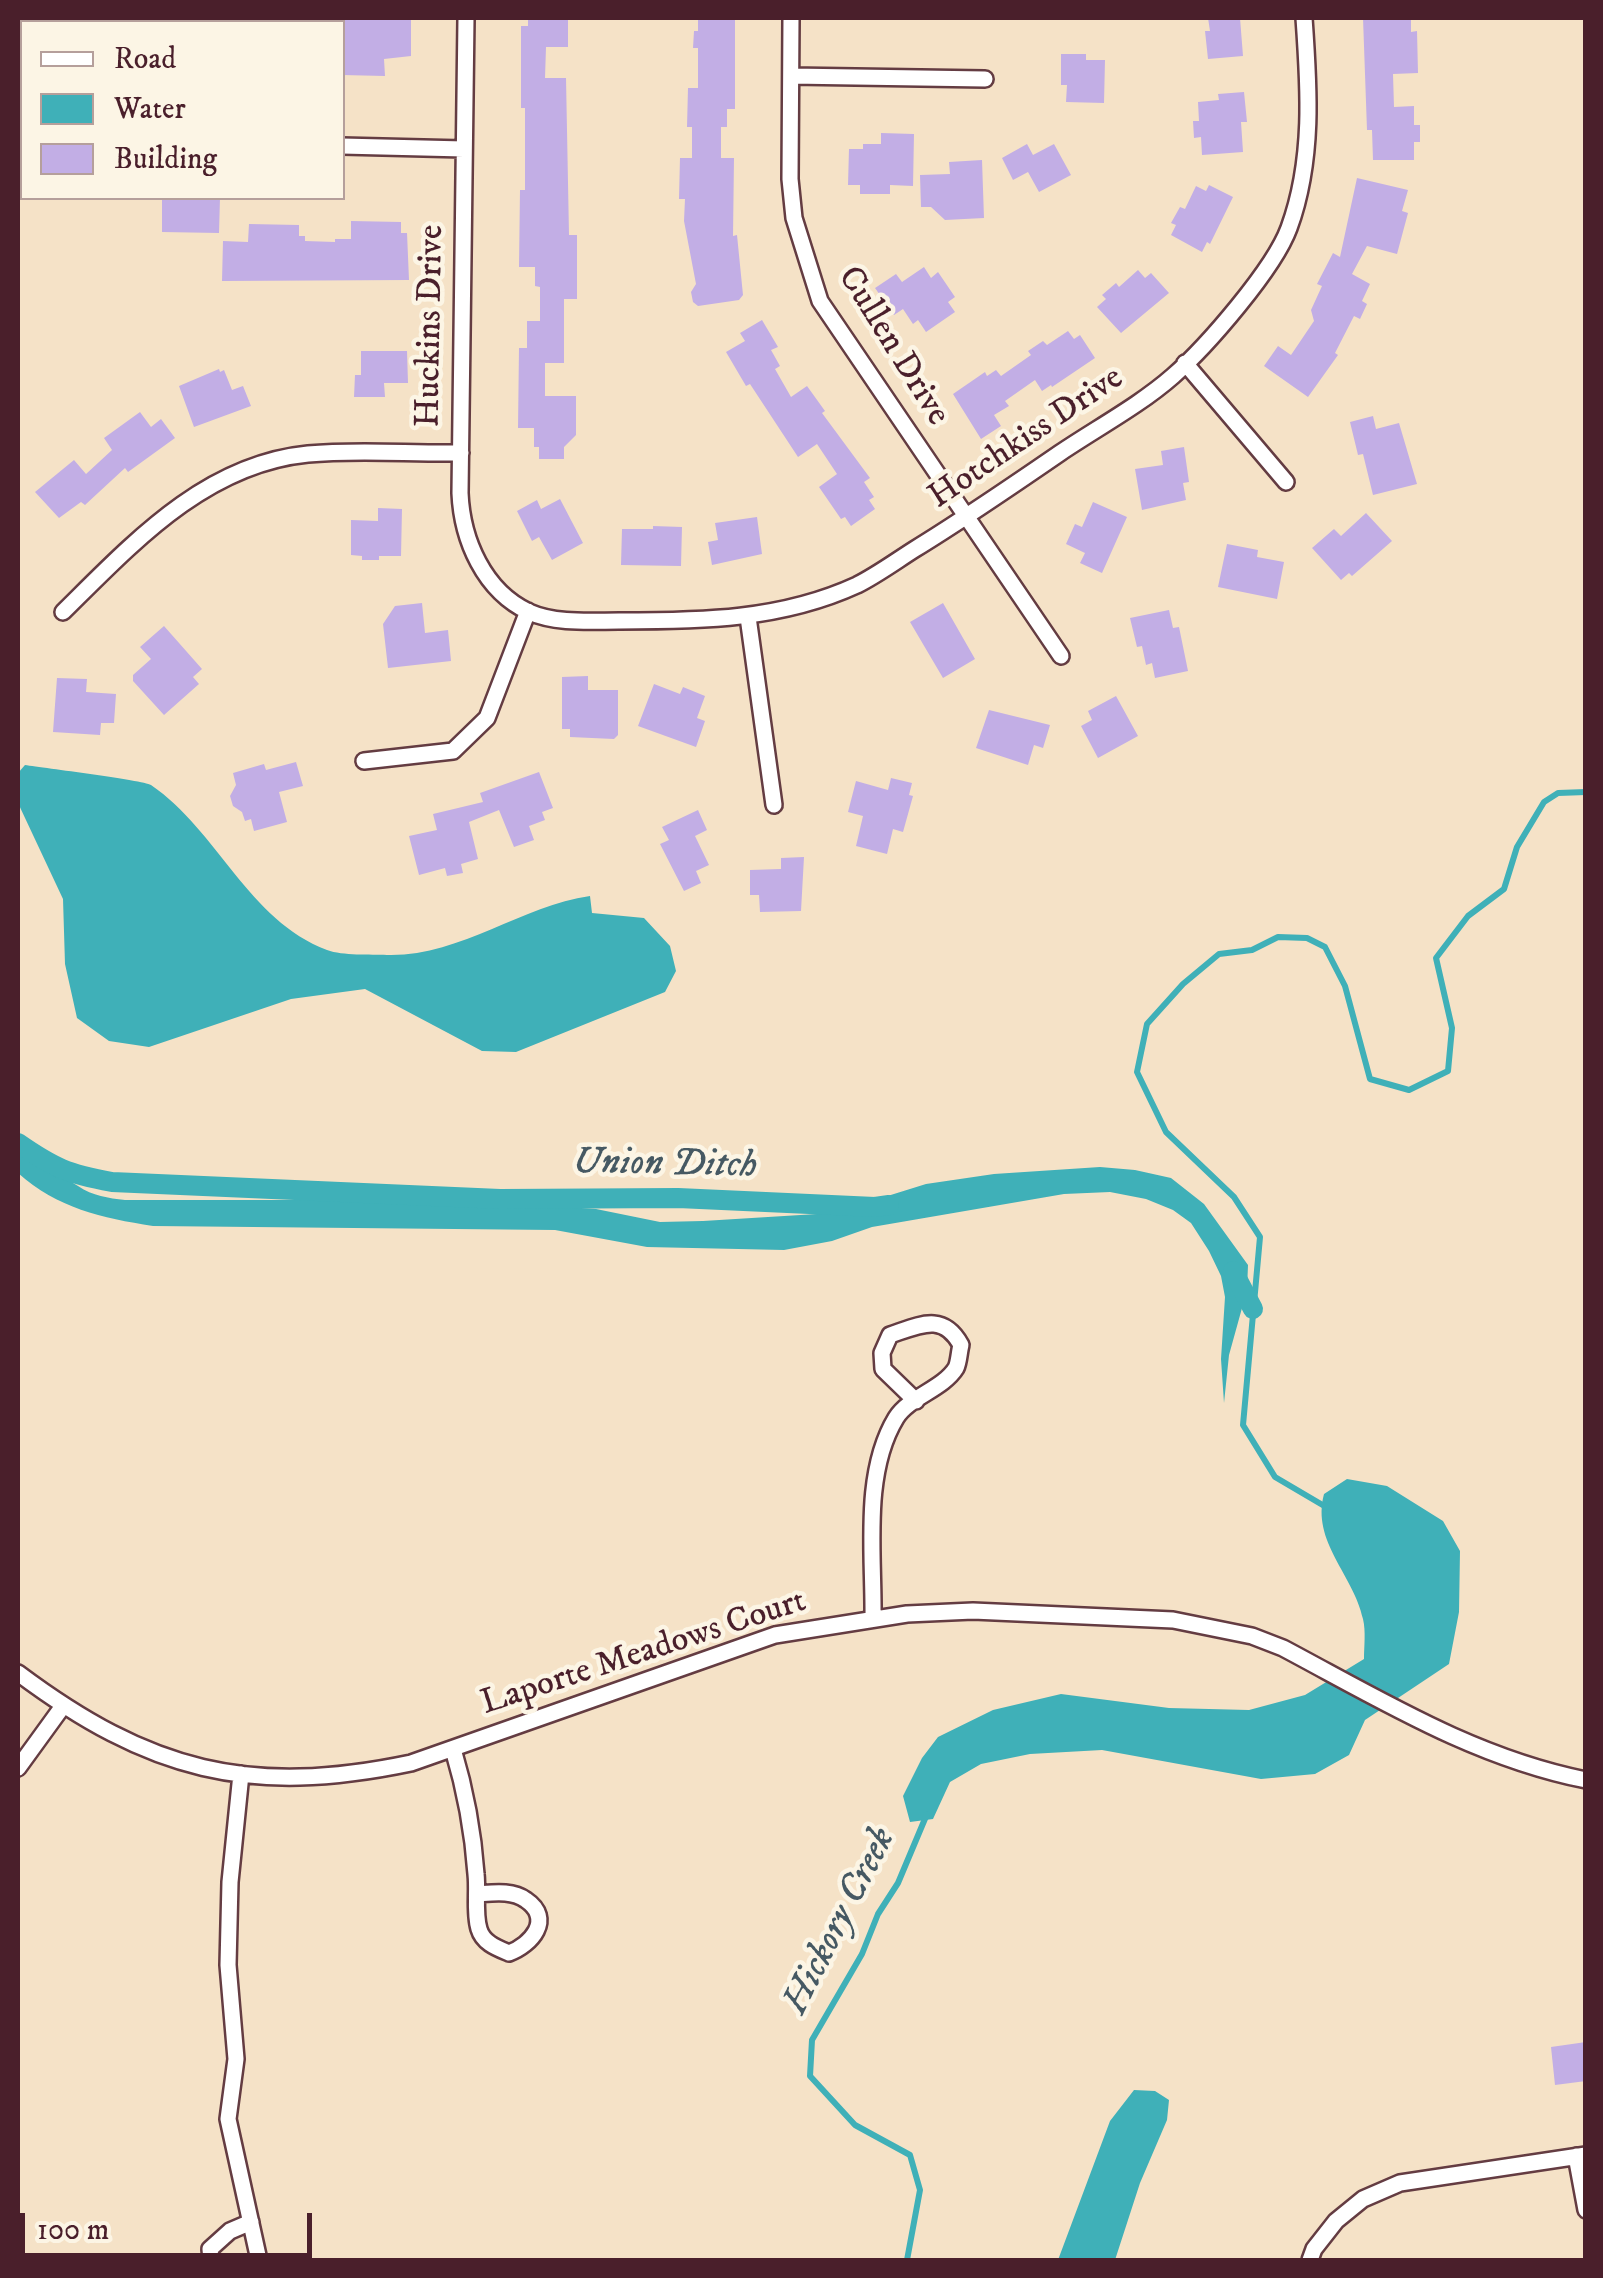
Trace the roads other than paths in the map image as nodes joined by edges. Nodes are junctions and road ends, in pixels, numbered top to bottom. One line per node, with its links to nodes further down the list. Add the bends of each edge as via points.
1 (466, 18): 7 (street, Huckins Drive)
2 (791, 18): 4 (street, Cullen Drive)
3 (1304, 18): 8 (street, Hotchkiss Drive, via 1307,147 1289,229 1252,289)
4 (791, 76): 5 (street); 11 (street, Cullen Drive, via 794,218 820,301)
5 (985, 78)
6 (345, 146): 7 (street)
7 (464, 149): 9 (street, Huckins Drive)
8 (1185, 363): 10 (street); 11 (street, Hotchkiss Drive)
9 (461, 453): 12 (street, Huckins Drive, via 467,540 491,580); 13 (street, via 306,454 222,478 159,523)
10 (1286, 482)
11 (967, 517): 14 (street, Hotchkiss Drive, via 860,583); 15 (street, Cullen Drive)
12 (528, 611): 14 (street, Hotchkiss Drive, via 596,621); 16 (street, via 487,718 454,751)
13 (64, 612)
14 (748, 617): 17 (street)
15 (1061, 656)
16 (364, 761)
17 (774, 805)
18 (916, 1401): 18 (street, via 955,1369 961,1345 940,1324 890,1335 882,1353 883,1369); 19 (street, via 898,1415 881,1451)
19 (873, 1618): 22 (street, Laporte Meadows Court, via 775,1635); 25 (street, Laporte Meadows Court, via 973,1610 1173,1620 1252,1636 1462,1743)
20 (18, 1673): 21 (street, Laporte Meadows Court)
21 (62, 1706): 23 (street); 24 (street, Laporte Meadows Court, via 160,1757)
22 (453, 1749): 24 (street, Laporte Meadows Court, via 361,1774); 26 (street, via 465,1788)
23 (18, 1768)
24 (241, 1774): 29 (street, via 230,1882 236,2059 228,2119)
25 (1586, 1780)
26 (477, 1894): 26 (street, via 479,1931 491,1946 509,1953 538,1934 538,1915 526,1900)
27 (1581, 2155): 28 (street); 32 (street, via 1400,2183 1336,2220)
28 (1586, 2210)
29 (250, 2222): 30 (street, via 210,2248); 31 (street)
30 (212, 2260)
31 (259, 2260)
32 (1310, 2260)

